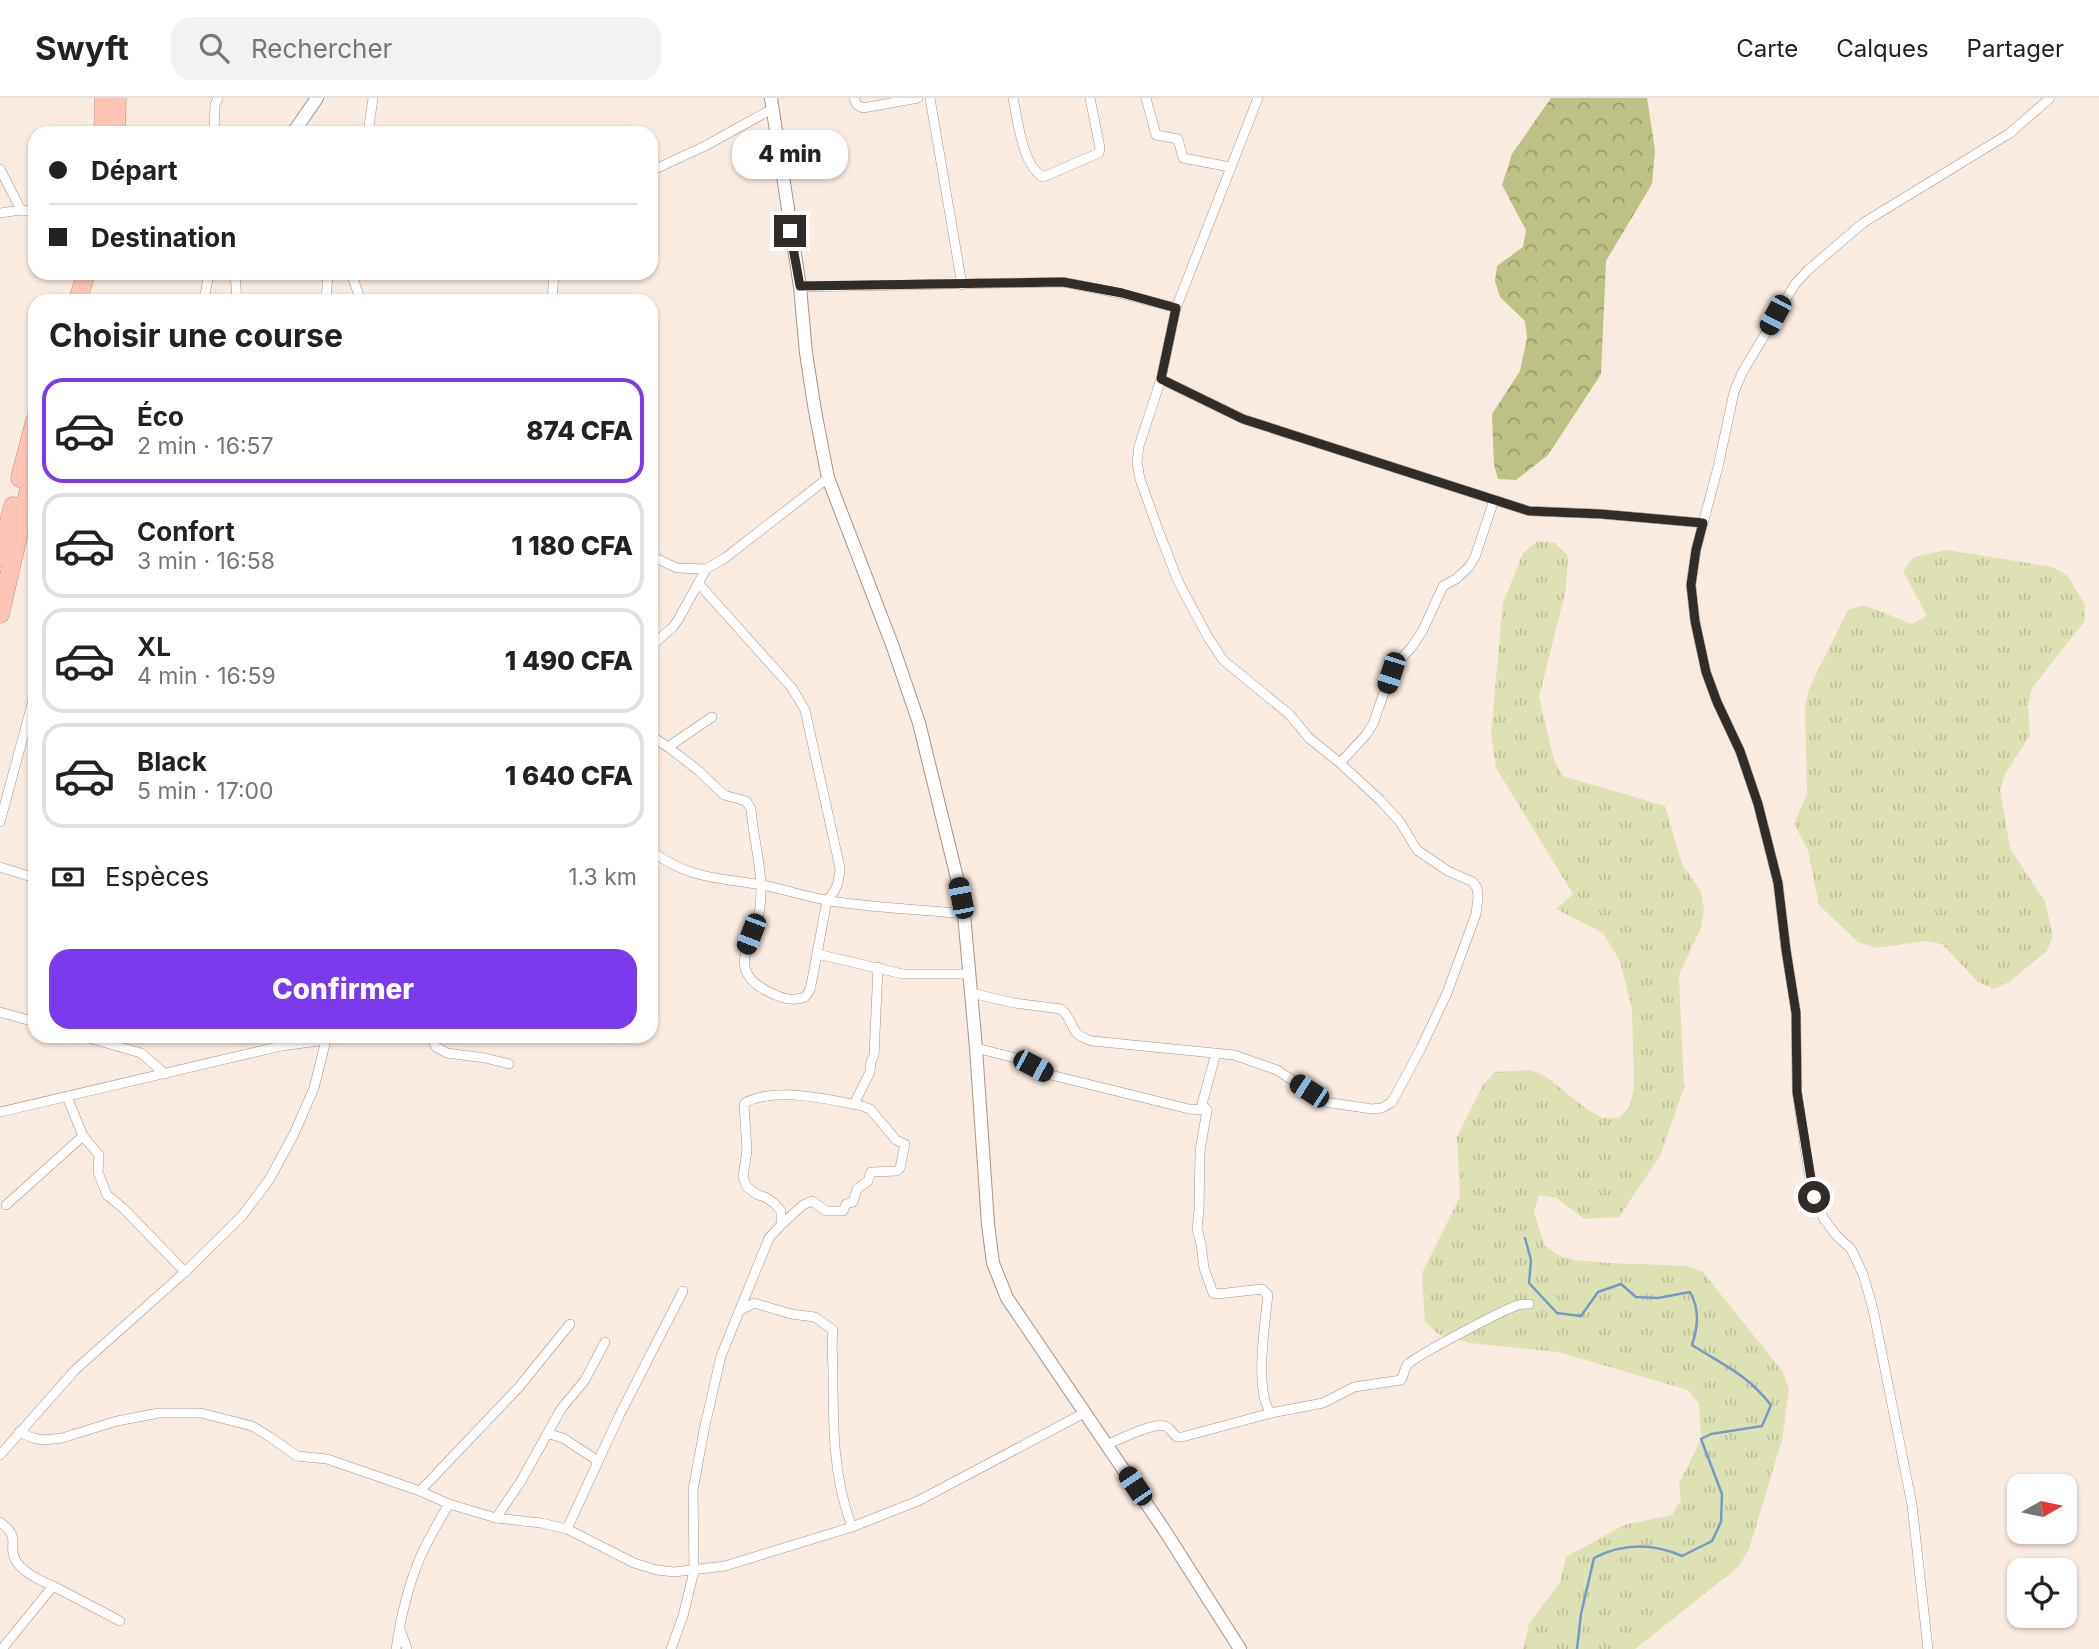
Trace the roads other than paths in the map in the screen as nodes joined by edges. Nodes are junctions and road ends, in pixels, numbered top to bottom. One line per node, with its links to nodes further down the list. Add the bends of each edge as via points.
1 (104, 98): 15 (highway)
2 (117, 98): 16 (highway)
3 (218, 98): 17 (street)
4 (317, 98): 18 (street)
5 (373, 98): 19 (street)
6 (854, 98): 7 (street, via 863,107)
7 (918, 98)
8 (930, 98): 26 (street)
9 (1013, 98): 10 (street, via 1026,155 1043,177 1099,153)
10 (1090, 98)
11 (1146, 98): 20 (street, via 1156,135 1178,139 1183,158)
12 (1258, 98): 20 (street)
13 (2050, 98): 34 (street, via 2010,133 1863,223 1795,284 1734,392)
14 (771, 104): 21 (street, via 705,146); 27 (street)
15 (103, 126)
16 (116, 126)
17 (214, 126)
18 (298, 126)
19 (369, 126)
20 (1230, 167): 28 (street)
21 (658, 168)
22 (0, 169): 23 (street)
23 (21, 210): 24 (street); 25 (street)
24 (28, 211)
25 (0, 213)
26 (962, 285): 27 (street); 28 (street, via 1076,283)
27 (800, 286): 31 (street)
28 (1176, 308): 29 (street)
29 (1161, 379): 33 (street, via 1243,419); 45 (street, via 1137,462 1178,581 1223,660)
30 (28, 474): 35 (highway)
31 (828, 478): 37 (street); 52 (street, via 919,723)
32 (28, 481): 39 (highway)
33 (1494, 500): 34 (street, via 1529,511); 45 (street, via 1475,557 1456,579 1443,586 1423,630 1393,667 1373,724)
34 (1703, 523): 102 (street, via 1691,585 1695,621 1706,672 1740,751 1778,883 1796,1013 1797,1092 1810,1177 1824,1219 1851,1249 1863,1274 1873,1309 1913,1505)
35 (0, 557)
36 (658, 559): 37 (street, via 677,568)
37 (706, 569): 38 (street)
38 (699, 584): 40 (street, via 673,627); 51 (street, via 792,688 805,710 840,868 839,883)
39 (0, 614)
40 (658, 640)
41 (712, 717): 44 (street)
42 (28, 718): 46 (street)
43 (658, 741): 44 (street)
44 (668, 747): 50 (street, via 724,795 746,801 751,809)
45 (1340, 763): 64 (street, via 1400,822 1417,850 1477,888 1476,914 1447,993 1392,1102 1382,1108 1325,1102 1277,1070)
46 (0, 822)
47 (658, 855): 50 (street, via 707,878)
48 (0, 867): 49 (street)
49 (28, 876)
50 (761, 885): 51 (street); 53 (street, via 760,913 744,952 748,976 759,987 796,1000 810,990)
51 (827, 900): 52 (street); 53 (street)
52 (964, 914): 55 (street)
53 (817, 954): 54 (street)
54 (878, 967): 55 (street, via 903,974); 68 (street, via 874,1056)
55 (970, 974): 56 (street)
56 (971, 993): 63 (street); 64 (street, via 1061,1009 1075,1033 1092,1041)
57 (0, 1012): 58 (street)
58 (28, 1020)
59 (106, 1043): 66 (street, via 141,1053)
60 (298, 1043): 66 (street)
61 (326, 1043): 74 (street, via 314,1088 269,1180 242,1216)
62 (434, 1043): 65 (street, via 447,1053)
63 (976, 1048): 69 (street, via 1018,1059 1047,1074); 80 (street, via 993,1263 1007,1298)
64 (1216, 1053): 69 (street, via 1202,1104)
65 (509, 1064)
66 (165, 1074): 67 (street)
67 (68, 1097): 70 (street); 71 (street)
68 (854, 1104): 73 (street, via 870,1109 896,1140 905,1144 900,1168 871,1172 869,1181 857,1189 853,1202 846,1203 843,1211 826,1211 808,1202); 73 (street, via 804,1095 771,1096 744,1105 747,1150 743,1177 747,1187 781,1211)
69 (1207, 1110): 81 (street, via 1199,1151 1196,1229 1204,1268 1213,1293 1262,1289 1268,1295 1262,1358 1263,1396)
70 (0, 1112)
71 (83, 1136): 72 (street); 74 (street, via 99,1155 98,1172 107,1195)
72 (6, 1205)
73 (780, 1225): 77 (street, via 764,1249)
74 (185, 1272): 82 (street, via 75,1370)
75 (683, 1291): 86 (street)
76 (1529, 1304): 81 (street, via 1507,1310 1416,1359 1405,1368 1401,1380 1354,1387 1323,1403)
77 (739, 1311): 91 (street, via 754,1303 815,1317 833,1330 834,1441 841,1493); 93 (street, via 721,1356 693,1490)
78 (570, 1324): 87 (street, via 519,1387)
79 (605, 1342): 83 (street)
80 (1084, 1413): 84 (street); 91 (street, via 918,1501)
81 (1271, 1413): 84 (street, via 1182,1437 1167,1426 1157,1426)
82 (19, 1432): 85 (street); 87 (street, via 43,1440 159,1413 201,1413 251,1426 296,1456 327,1459)
83 (549, 1434): 86 (street); 89 (street)
84 (1106, 1445): 101 (street)
85 (0, 1455)
86 (598, 1461): 92 (street)
87 (420, 1491): 88 (street)
88 (449, 1504): 89 (street); 96 (street, via 415,1569)
89 (496, 1518): 92 (street)
90 (0, 1522): 94 (street, via 10,1529 16,1562)
91 (852, 1527): 93 (street)
92 (568, 1529): 93 (street, via 657,1570)
93 (694, 1571): 100 (street)
94 (53, 1586): 95 (street); 97 (street)
95 (120, 1620)
96 (400, 1627): 98 (street); 99 (street)
97 (2, 1649)
98 (397, 1649)
99 (407, 1649)
100 (671, 1649)
101 (1240, 1649)
102 (1928, 1649)

